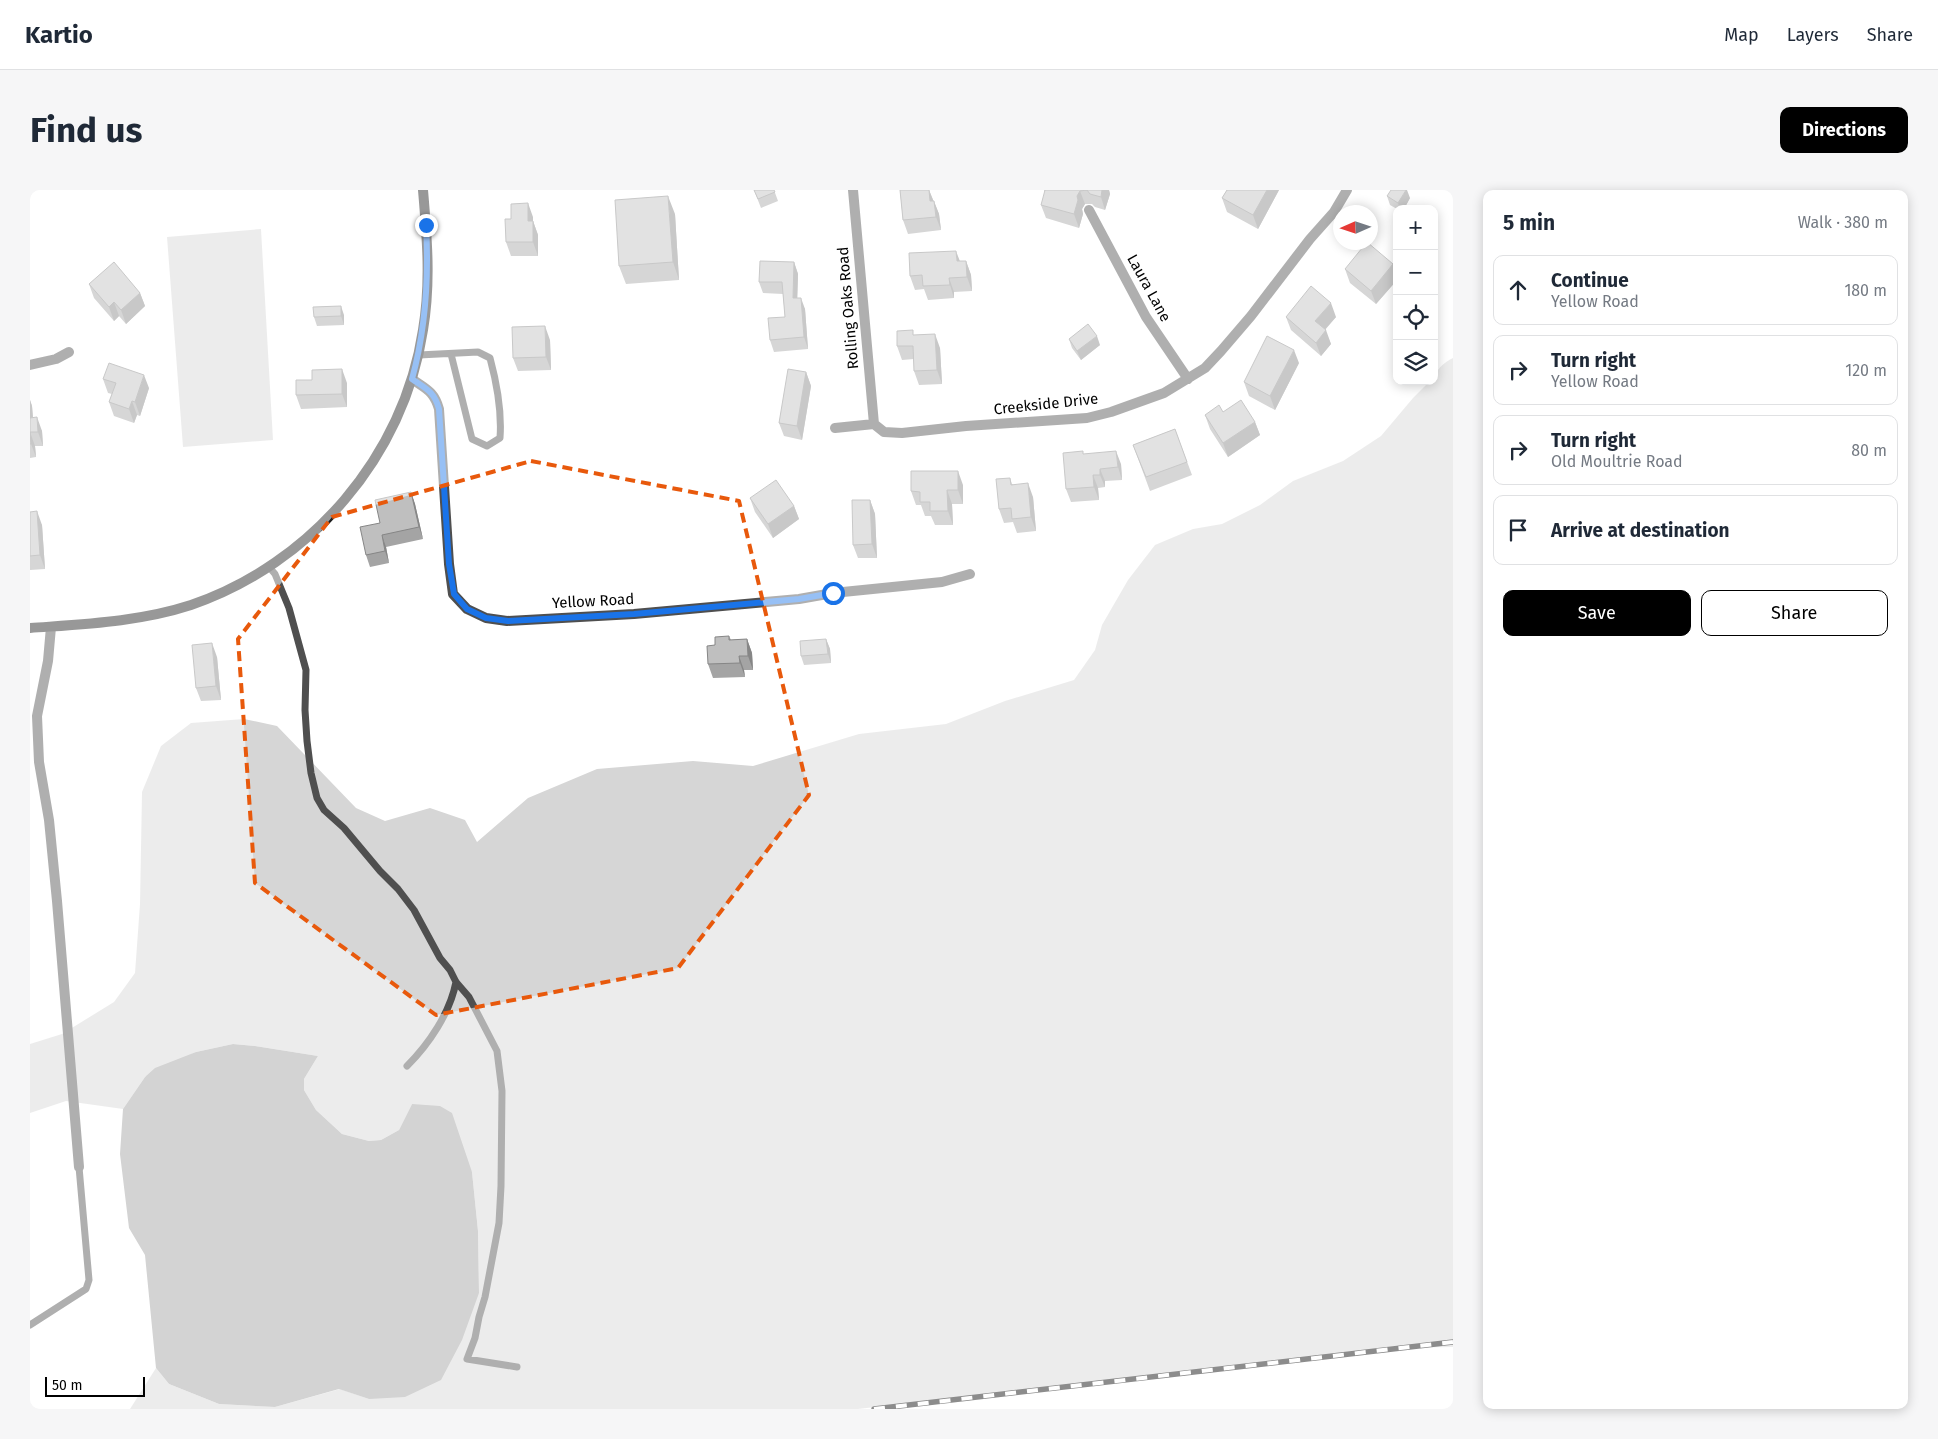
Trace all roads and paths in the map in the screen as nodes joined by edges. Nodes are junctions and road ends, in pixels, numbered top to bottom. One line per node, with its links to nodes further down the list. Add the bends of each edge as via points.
1 (423, 190): 7 (main road, via 428,259)
2 (853, 190): 11 (street, Rolling Oaks Road)
3 (1346, 190): 10 (street, Creekside Drive, via 1334,212 1251,316 1205,368)
4 (1089, 210): 10 (street, Laura Lane, via 1146,316)
5 (69, 352): 8 (street, via 56,359)
6 (451, 354): 6 (lane, via 478,352 490,358 501,421 500,438 487,446 472,439); 7 (lane)
7 (419, 355): 9 (main road)
8 (30, 365)
9 (412, 379): 13 (main road, via 387,439 353,490 309,537); 14 (street, Yellow Road, via 430,390 439,409 449,564 454,594 467,609 486,618 508,621 663,612 942,582)
10 (1188, 379): 11 (street, Creekside Drive, via 1137,404 1086,418 902,433 884,432)
11 (874, 424): 12 (street, Creekside Drive)
12 (835, 428)
13 (269, 567): 15 (main road, via 242,583 190,605 153,615); 17 (lane, via 289,608 306,670 307,741 317,798 324,810 344,828 414,910)
14 (970, 574)
15 (51, 627): 16 (main road); 19 (street, via 37,716 39,762 58,901)
16 (30, 628)
17 (456, 982): 18 (lane, via 454,994 428,1042); 21 (lane, via 469,997 497,1051 502,1091 499,1223 485,1297 467,1359)
18 (407, 1066)
19 (79, 1167): 20 (lane, via 89,1280 86,1289)
20 (30, 1325)
21 (517, 1367)

